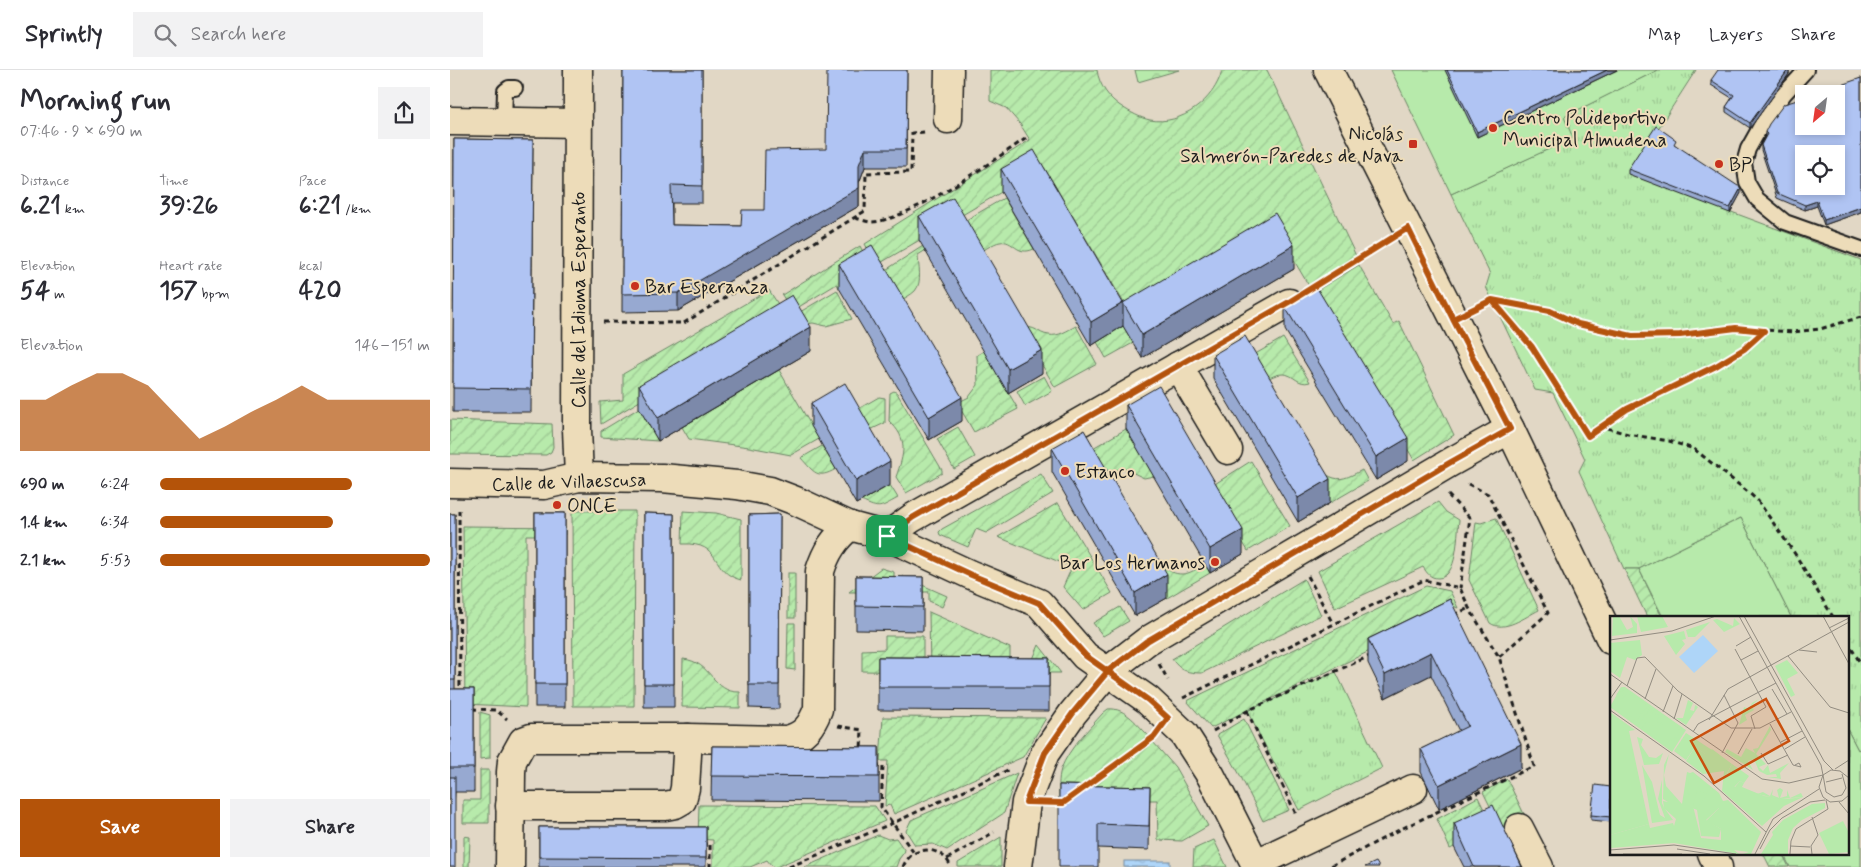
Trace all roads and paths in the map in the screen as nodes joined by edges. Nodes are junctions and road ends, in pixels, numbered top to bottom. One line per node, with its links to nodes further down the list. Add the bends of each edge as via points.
1 (578, 70): 9 (street, Calle del Idioma Esperanto)
2 (949, 70): 6 (street)
3 (1328, 70): 12 (street)
4 (1806, 70): 13 (lane, via 1784,94 1748,149 1744,163 1747,182 1757,199 1785,222)
5 (515, 88): 8 (lane, via 505,90)
6 (948, 119): 11 (path, via 948,131 912,133 911,172 866,173 865,211)
7 (450, 121): 8 (street)
8 (504, 122): 9 (street)
9 (578, 123): 18 (street, Calle del Idioma Esperanto)
10 (1028, 137): 11 (path, via 906,212 870,222)
11 (854, 218): 18 (path, via 684,323)
12 (1408, 228): 15 (path); 17 (street)
13 (1861, 249)
14 (1492, 300): 17 (path); 19 (path, via 1550,311 1578,324 1632,336 1680,335 1736,328); 21 (path, via 1532,347 1588,436)
15 (1289, 302): 20 (street)
16 (1861, 317): 19 (path, via 1820,329)
17 (1453, 319): 22 (street)
18 (578, 321): 25 (street, Calle del Idioma Esperanto)
19 (1764, 331): 21 (path, via 1744,349 1716,366 1655,394)
20 (1178, 366): 23 (street); 28 (street)
21 (1600, 426): 32 (path, via 1669,441 1694,450 1748,492 1758,501 1795,554)
22 (1510, 429): 24 (street); 34 (street)
23 (1228, 450)
24 (1451, 462): 37 (path, via 1467,483 1488,494 1548,613); 39 (street, via 1147,641)
25 (579, 477): 26 (street, Calle de Villaescusa, via 544,485); 27 (street, Calle de Villaescusa, via 662,478 736,485 796,501)
26 (454, 483): 40 (path)
27 (850, 526): 28 (street, Calle de Villaescusa); 45 (street, via 838,535 826,552 820,571 818,709)
28 (887, 536): 39 (street, Calle de Villaescusa, via 1039,603 1086,656)
29 (1308, 575): 33 (path)
30 (1469, 608): 31 (path); 33 (path, via 1460,588 1424,580); 37 (path)
31 (1451, 616)
32 (1832, 616)
33 (1334, 624): 42 (path)
34 (1610, 638)
35 (1848, 643): 38 (path)
36 (1380, 650): 44 (path)
37 (1499, 657): 69 (path, via 1534,766)
38 (1861, 664)
39 (1108, 671): 42 (street, Calle de Villaescusa, via 1148,700); 48 (street)
40 (460, 698)
41 (468, 708): 43 (path)
42 (1173, 709): 52 (path, via 1154,737); 62 (street, Calle de Villaescusa)
43 (496, 710)
44 (1247, 711): 46 (path); 57 (path)
45 (813, 723): 47 (street, via 797,738 786,740); 49 (path, via 862,730)
46 (1210, 733)
47 (688, 738): 53 (street, via 531,738 523,741 512,761); 53 (street, via 686,788 682,800 675,804)
48 (1045, 753): 54 (street); 55 (path)
49 (860, 757)
50 (868, 766): 55 (path, via 883,766 881,807)
51 (1414, 789): 57 (street, Calle de Villaescusa)
52 (1077, 793)
53 (510, 806): 63 (street)
54 (1024, 815): 61 (path); 68 (street)
55 (893, 823): 59 (path); 65 (path)
56 (1519, 828): 70 (street)
57 (1308, 838): 62 (street, Calle de Villaescusa)
58 (694, 843): 64 (path, via 710,844)
59 (914, 853): 61 (path, via 935,851); 66 (path)
60 (1712, 854): 71 (street)
61 (947, 859): 67 (path)
62 (1256, 865)
63 (510, 867)
64 (710, 867)
65 (789, 867)
66 (903, 867)
67 (951, 867)
68 (1018, 867)
69 (1329, 867)
70 (1539, 867)
71 (1718, 867)

